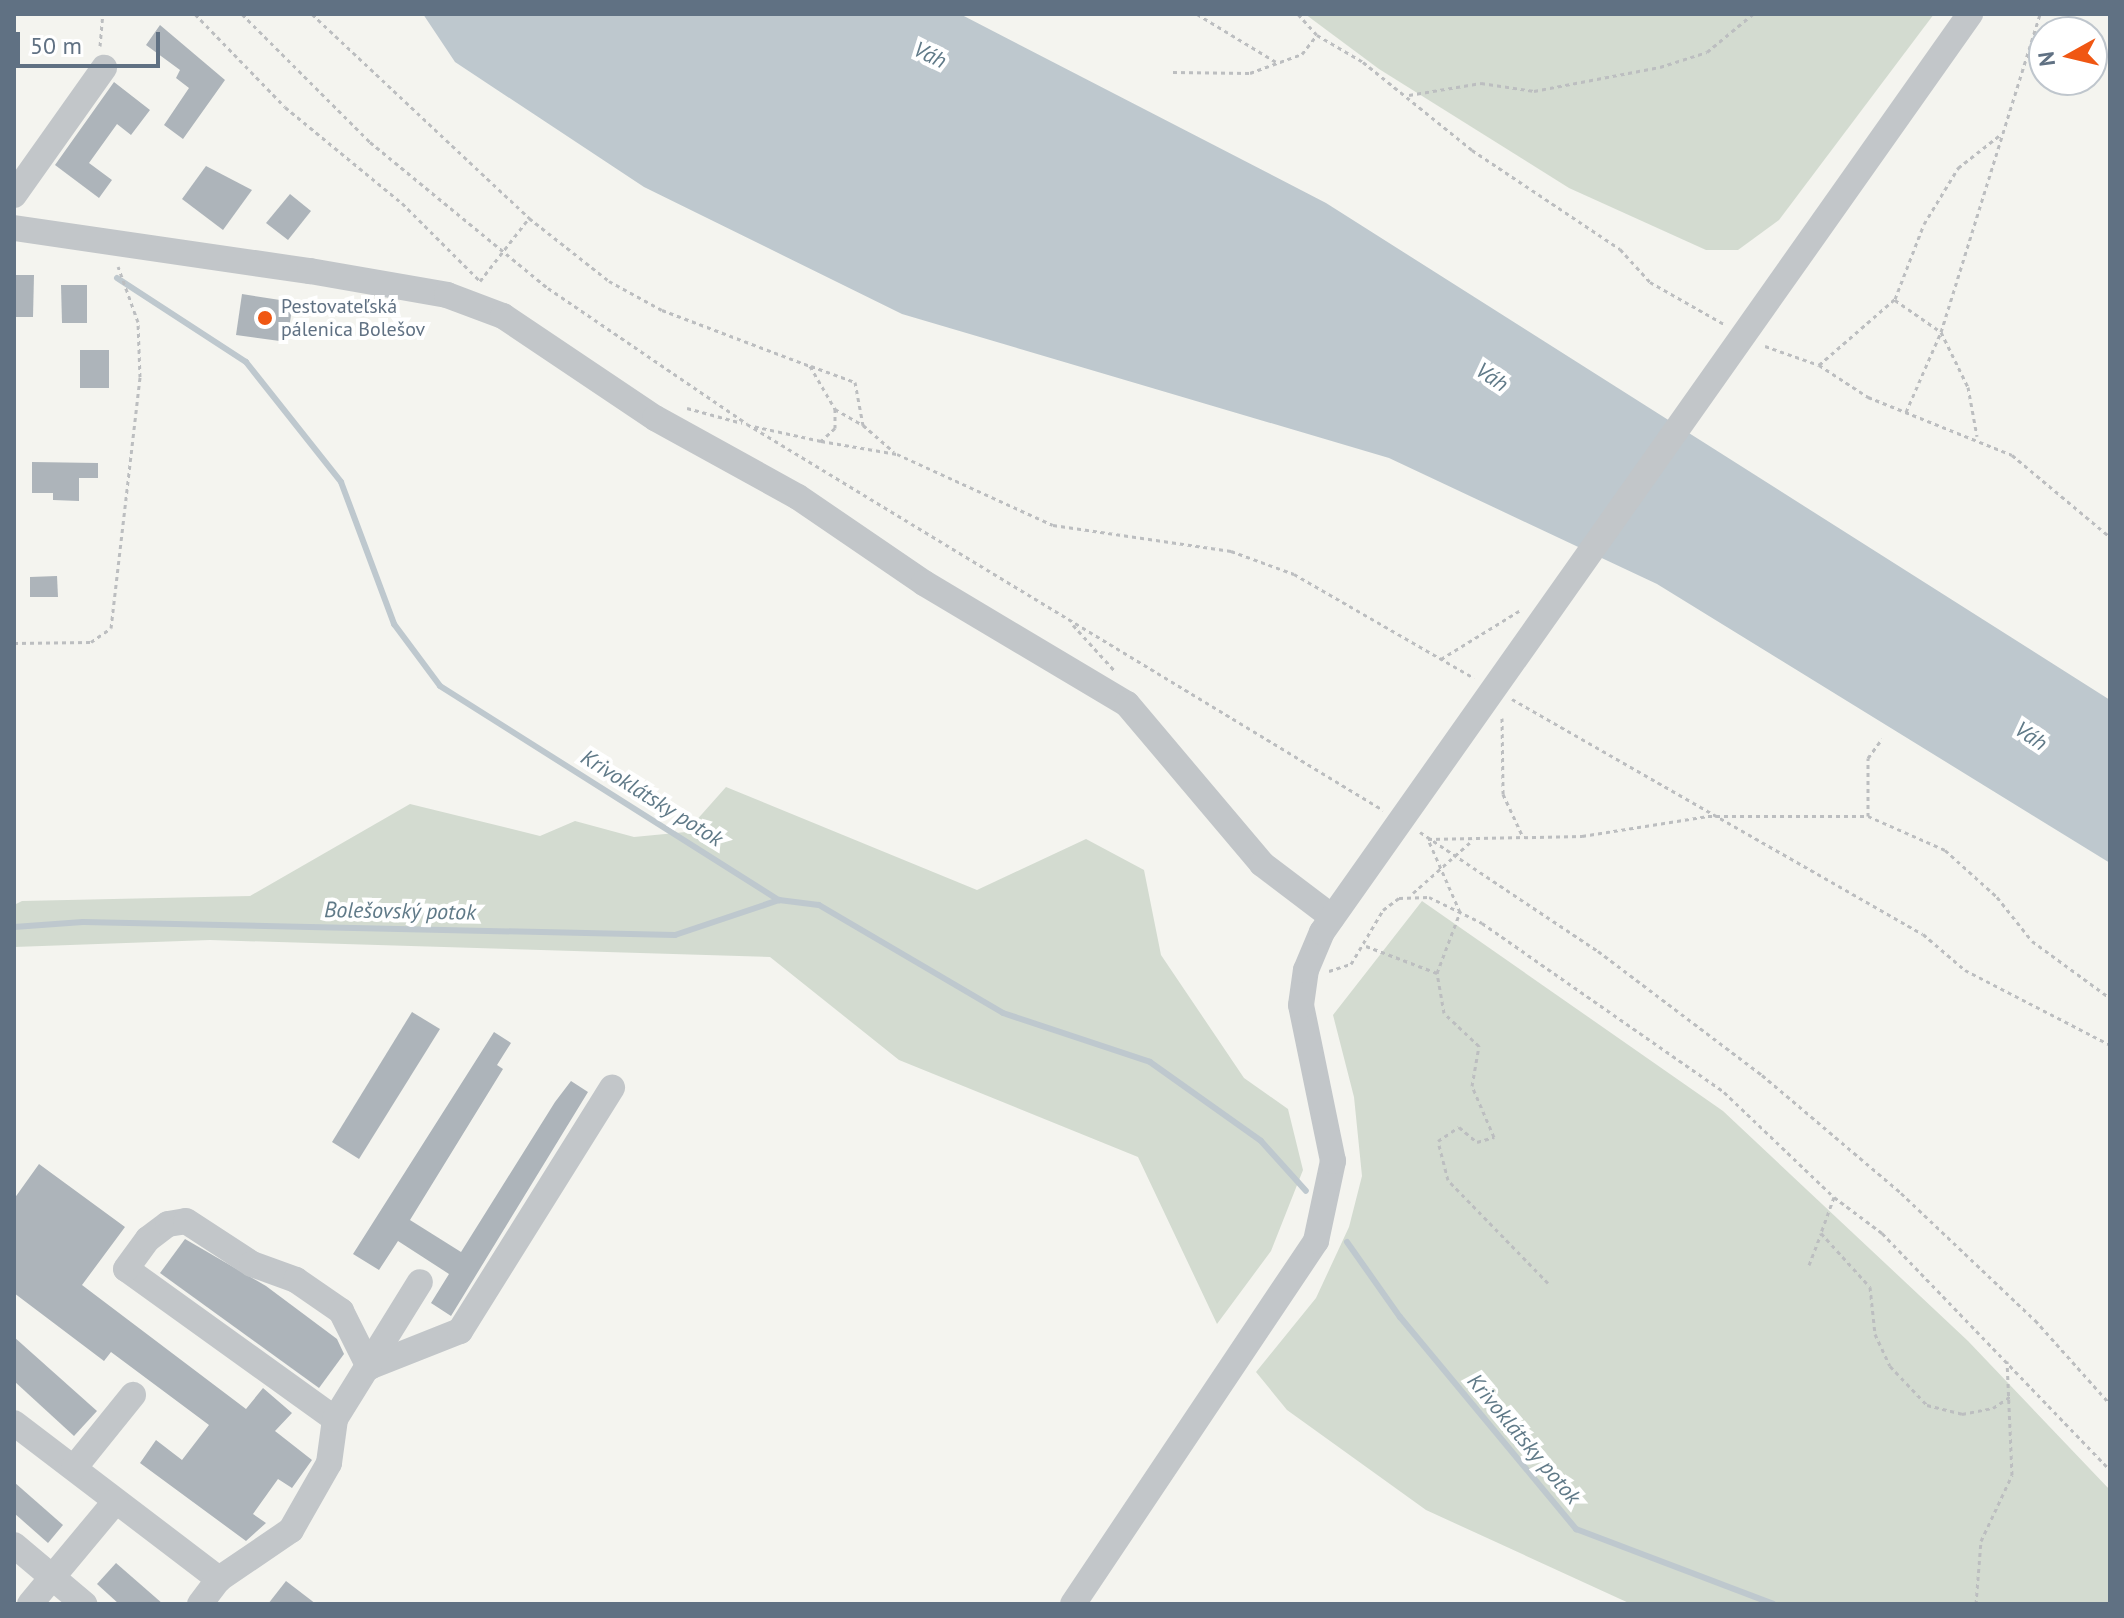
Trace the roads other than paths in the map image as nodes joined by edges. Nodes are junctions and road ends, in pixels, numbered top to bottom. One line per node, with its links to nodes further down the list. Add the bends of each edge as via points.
1 (1970, 14): 5 (street)
2 (104, 68): 3 (street)
3 (14, 195)
4 (14, 228): 5 (street, via 447,295 503,316 655,418 798,497 924,583 1127,704 1262,864)
5 (1332, 917): 20 (street, via 1306,970 1302,1032 1333,1161 1326,1214 1304,1263)
6 (612, 1088): 8 (street, via 460,1331)
7 (420, 1282): 8 (street)
8 (369, 1367): 10 (street); 10 (street, via 341,1311 186,1221 168,1224 148,1239 126,1269)
9 (133, 1395): 12 (street)
10 (335, 1419): 16 (street, via 329,1463 291,1530)
11 (14, 1423): 12 (street)
12 (74, 1468): 13 (street)
13 (115, 1502): 15 (street); 16 (street)
14 (14, 1545): 15 (street)
15 (52, 1578): 17 (street); 18 (street)
16 (219, 1579): 19 (street)
17 (30, 1604)
18 (84, 1604)
19 (200, 1604)
20 (1073, 1604)

